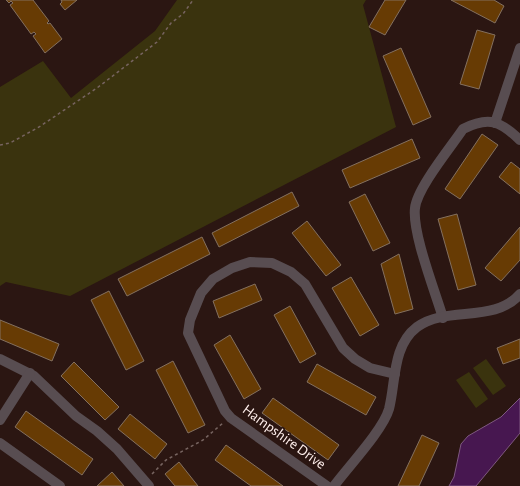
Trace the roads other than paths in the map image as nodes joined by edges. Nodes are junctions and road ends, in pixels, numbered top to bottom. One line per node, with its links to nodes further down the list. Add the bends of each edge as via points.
1 (520, 48): 2 (street)
2 (495, 123): 3 (street, via 505,126); 5 (street, via 473,124 463,129 420,192 415,207 416,226)
3 (520, 140)
4 (520, 294): 5 (street, Hampshire Drive, via 503,307)
5 (442, 318): 8 (street, Hampshire Drive, via 417,327 406,340 399,352)
6 (0, 359): 7 (street)
7 (30, 373): 9 (street); 11 (street, via 76,416 117,449)
8 (395, 374): 13 (street, Hampshire Drive, via 370,368 355,359 343,348 305,284 291,272 272,263 250,262 232,268 213,279 201,293 195,303 188,333 225,411); 14 (street, Hampshire Drive, via 388,410 382,423)
9 (0, 420)
10 (0, 443): 12 (street)
11 (147, 484)
12 (60, 486)
13 (327, 486)
14 (334, 486)

